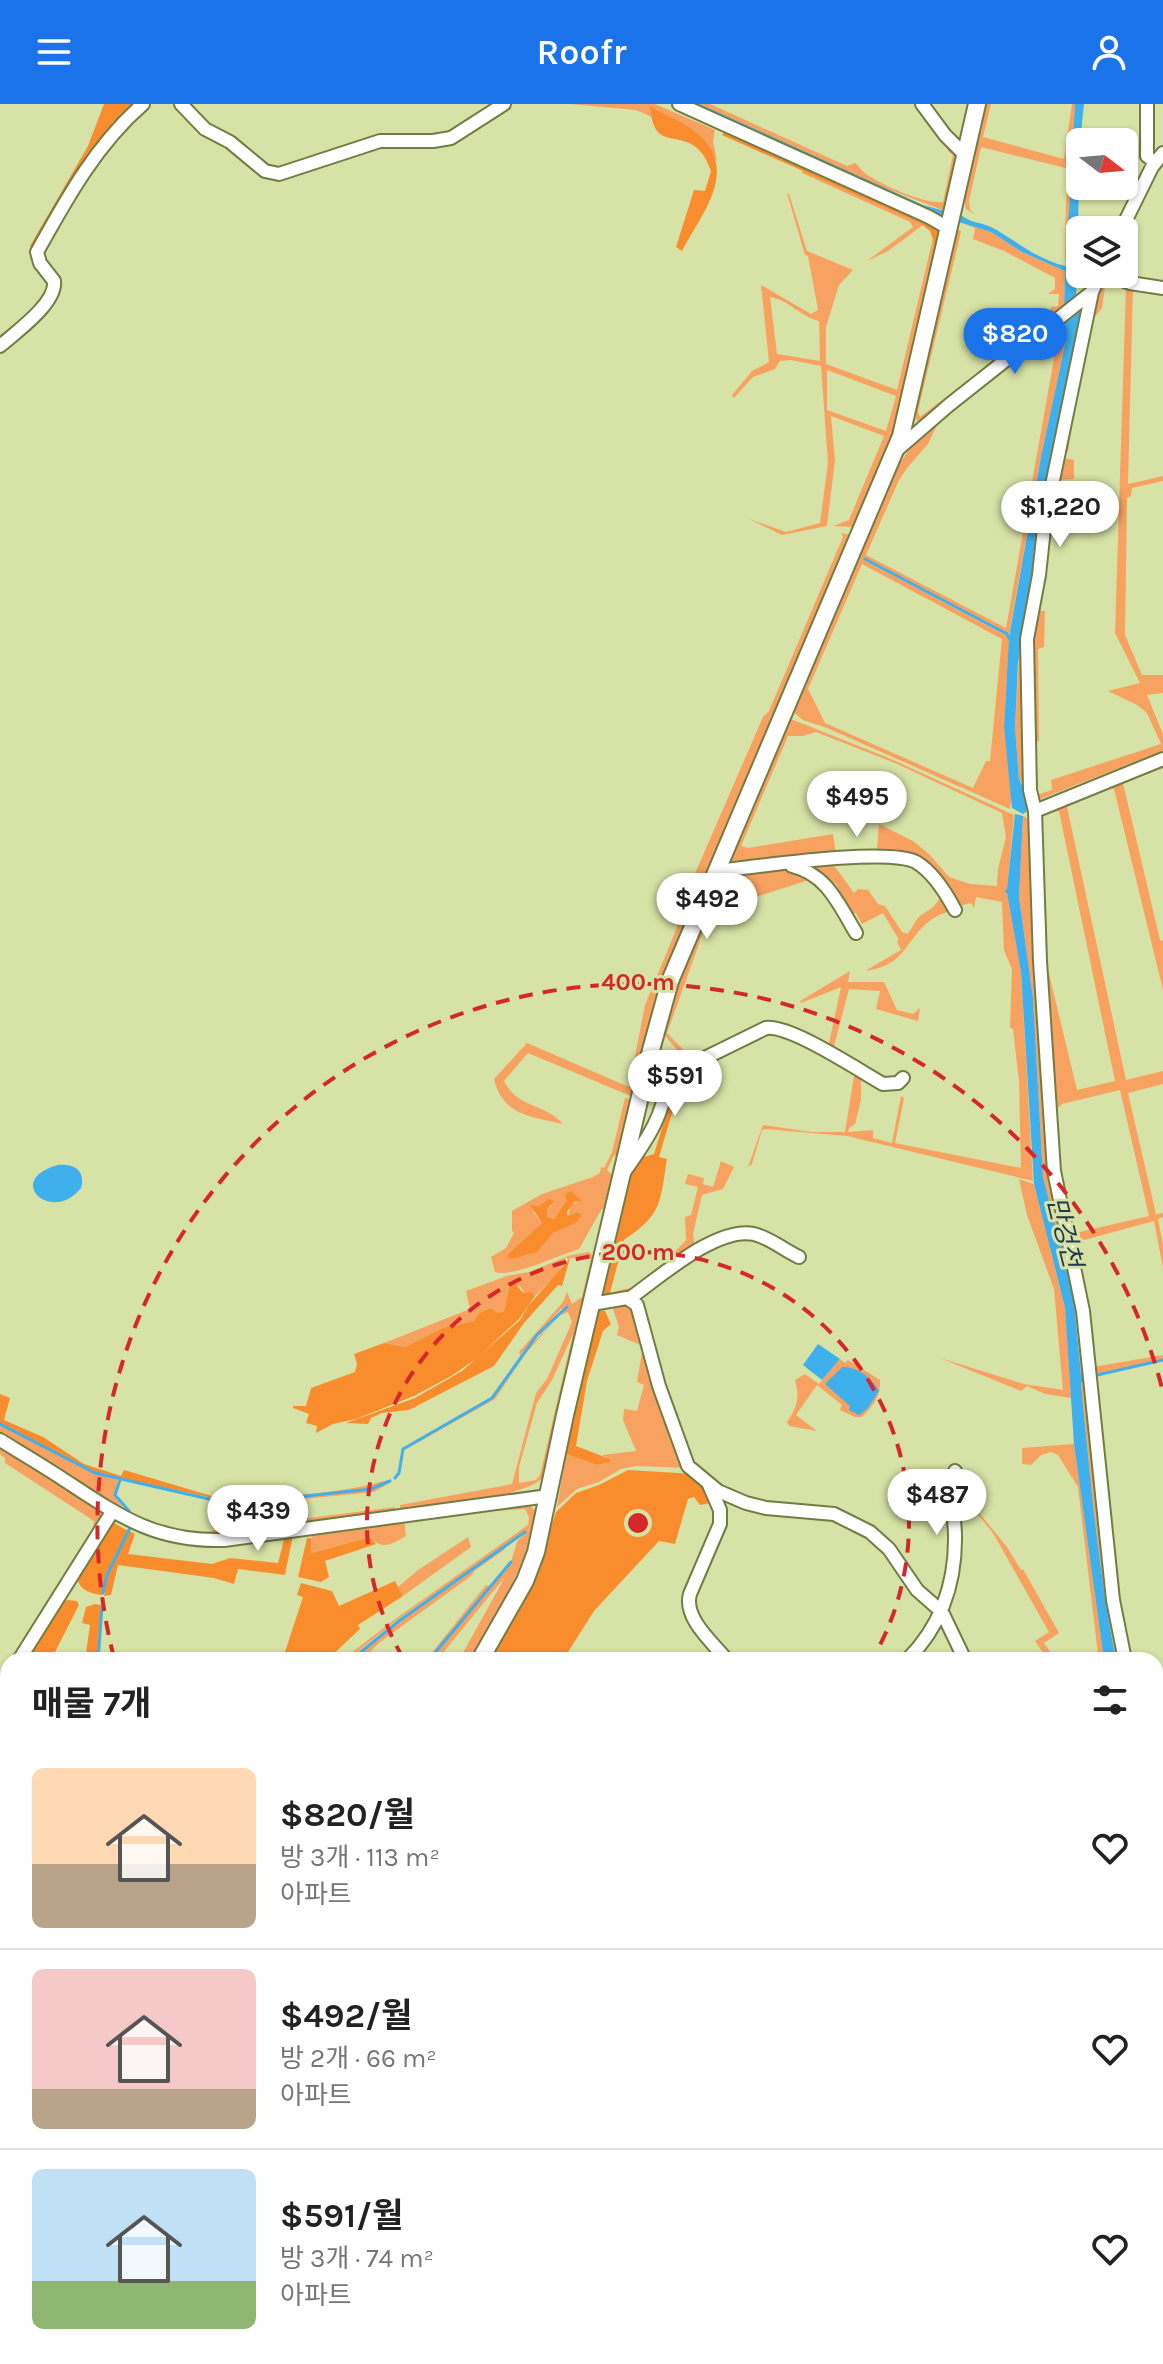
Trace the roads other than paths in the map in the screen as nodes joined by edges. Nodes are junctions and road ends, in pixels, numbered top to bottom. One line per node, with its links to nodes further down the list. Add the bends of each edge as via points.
1 (143, 104): 16 (street, via 77,181 37,252 54,281 52,295)
2 (181, 104): 3 (street, via 205,129 265,171 279,174 380,141 451,138)
3 (504, 104)
4 (679, 104): 11 (street)
5 (922, 104): 8 (street)
6 (977, 104): 8 (main road)
7 (1147, 104): 9 (street, via 1147,156)
8 (966, 156): 11 (main road)
9 (1158, 162): 10 (street)
10 (1129, 216)
11 (951, 223): 17 (main road)
12 (1138, 284): 14 (street)
13 (1094, 288): 15 (street)
14 (1163, 288)
15 (1092, 292): 17 (street); 19 (street, via 1045,519 1027,639 1030,790)
16 (0, 346)
17 (895, 452): 21 (main road)
18 (1163, 759): 19 (street)
19 (1035, 811): 42 (street, via 1050,1141 1083,1311 1113,1600)
20 (783, 864): 21 (street); 22 (street, via 882,856 909,859 932,876); 23 (street, via 805,869 823,881)
21 (717, 871): 24 (main road, via 670,981)
22 (955, 910)
23 (856, 933)
24 (651, 1050): 25 (street); 27 (main road)
25 (664, 1078): 26 (street, via 774,1027 883,1084); 27 (street, via 655,1127)
26 (903, 1078)
27 (621, 1177): 30 (main road)
28 (799, 1257): 29 (street, via 760,1236 731,1234)
29 (630, 1298): 30 (street); 33 (street, via 641,1313 682,1455)
30 (592, 1304): 34 (main road)
31 (0, 1440): 35 (street)
32 (955, 1471): 36 (street, via 950,1498 954,1563)
33 (709, 1485): 36 (street, via 766,1508 834,1514 857,1524 889,1549 917,1590); 39 (street, via 720,1524 688,1606)
34 (548, 1496): 35 (street, via 224,1540 169,1536); 38 (main road, via 532,1564)
35 (112, 1512): 37 (street)
36 (942, 1612): 40 (street); 41 (street)
37 (24, 1652)
38 (484, 1652)
39 (720, 1652)
40 (914, 1652)
41 (961, 1652)
42 (1123, 1652)

